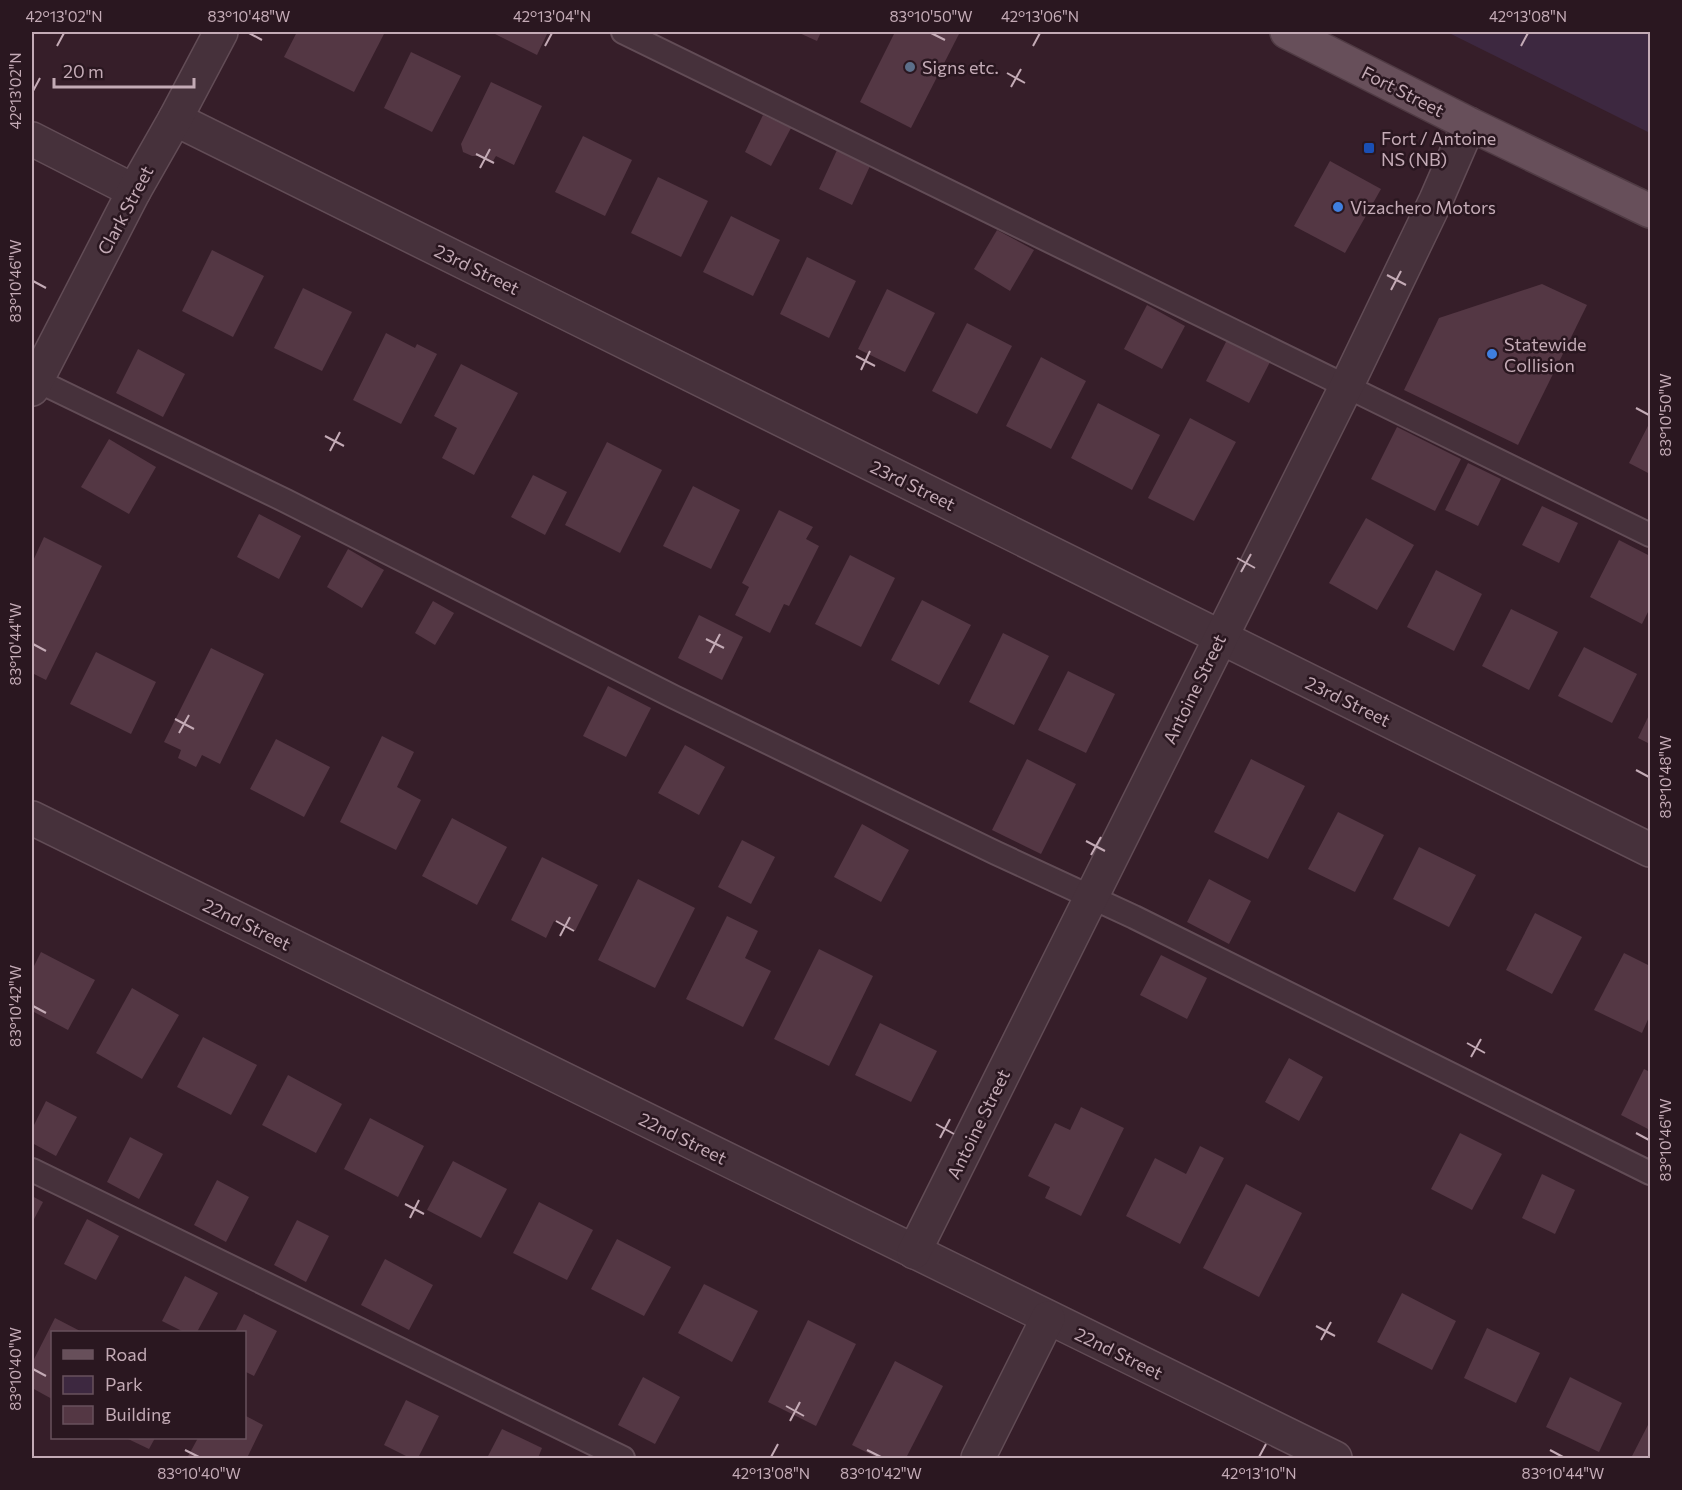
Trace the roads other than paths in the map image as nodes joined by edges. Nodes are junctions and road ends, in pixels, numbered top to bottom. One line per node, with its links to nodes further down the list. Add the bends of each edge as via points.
1 (220, 32): 4 (street, Clark Street)
2 (623, 32): 10 (lane)
3 (1287, 32): 5 (main road, Fort Street)
4 (175, 119): 7 (street, Clark Street); 12 (street, 23rd Street)
5 (1469, 123): 8 (main road, Fort Street); 10 (street, Antoine Street)
6 (32, 139): 7 (street)
7 (134, 191): 9 (street, Clark Street)
8 (1650, 211)
9 (34, 385): 15 (lane, via 286,501 685,702)
10 (1347, 386): 11 (lane); 12 (street, Antoine Street)
11 (1650, 535)
12 (1220, 637): 14 (street, 23rd Street); 15 (street, Antoine Street)
13 (32, 818): 18 (street, 22nd Street)
14 (1650, 850)
15 (1091, 896): 17 (lane); 18 (street, Antoine Street)
16 (32, 1170): 20 (lane)
17 (1650, 1173)
18 (914, 1252): 19 (street, 22nd Street)
19 (1048, 1317): 21 (street); 22 (street, 22nd Street)
20 (623, 1458)
21 (978, 1458)
22 (1335, 1458)

